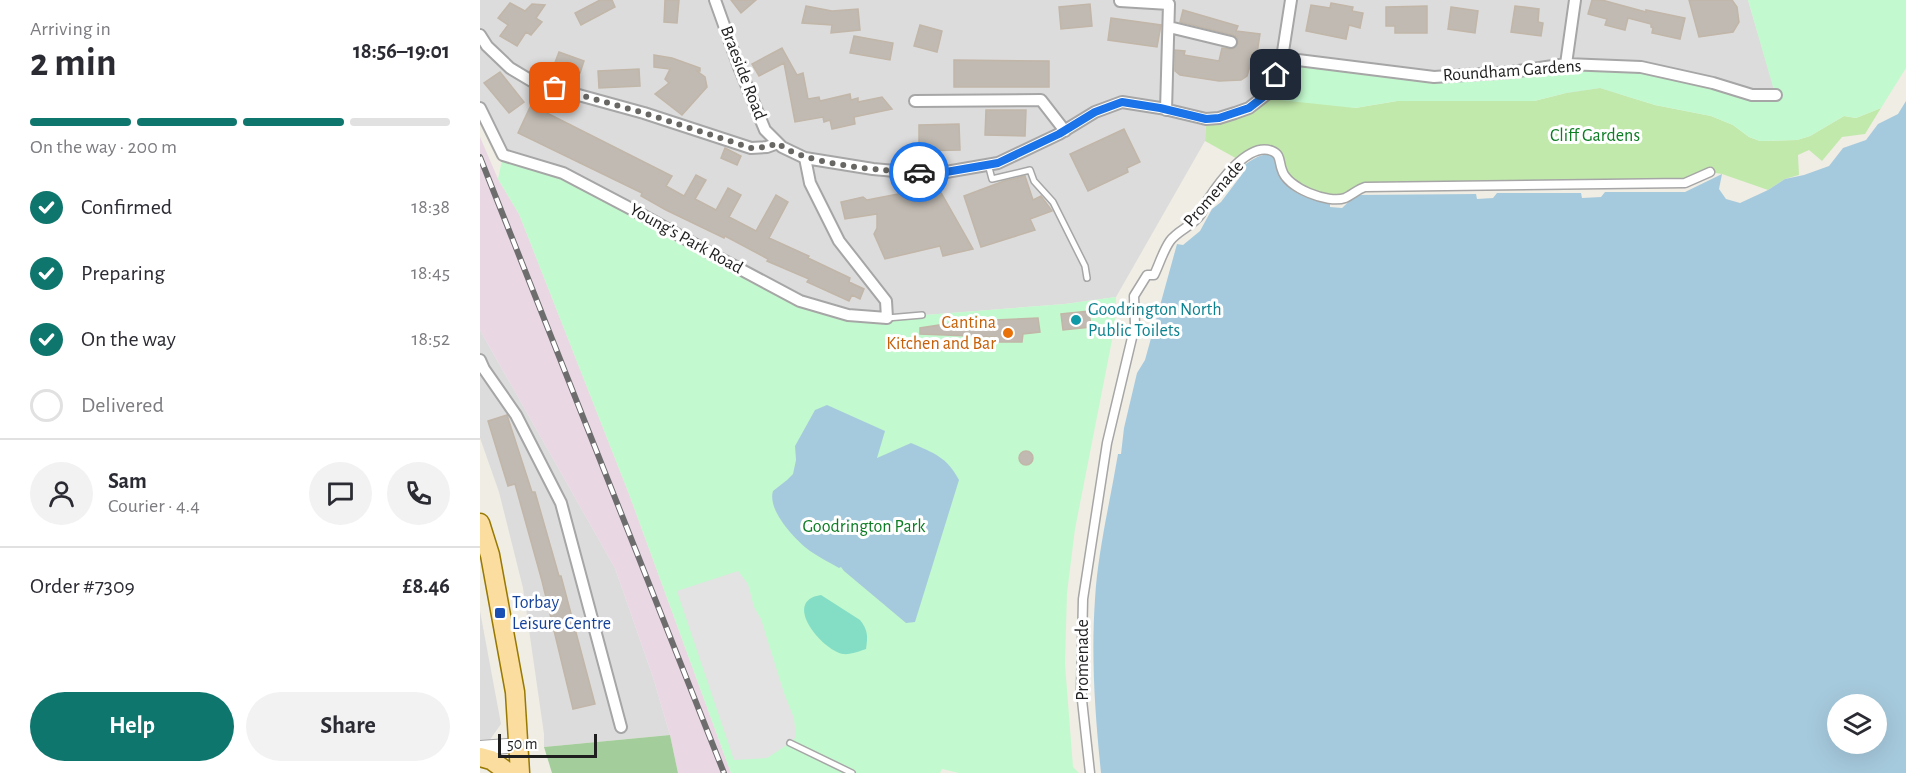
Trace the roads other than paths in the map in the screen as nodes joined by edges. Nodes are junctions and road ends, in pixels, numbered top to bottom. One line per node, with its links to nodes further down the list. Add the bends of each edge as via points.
1 (715, 0): 15 (street, Braeside Road, via 755,108 765,130)
2 (1291, 0): 8 (street, Braeside Road)
3 (1575, 0): 9 (street)
4 (1120, 1): 5 (street, via 1169,4)
5 (1169, 27): 7 (street); 13 (street)
6 (480, 35): 15 (street, via 510,68 535,83 751,148)
7 (1231, 42)
8 (1282, 58): 9 (street, Roundham Gardens, via 1434,76 1512,72); 13 (street, Braeside Road, via 1271,91 1249,108 1206,119)
9 (1566, 63): 10 (street, Roundham Gardens, via 1641,67 1752,95)
10 (1776, 94)
11 (915, 101): 14 (street, via 1041,100)
12 (480, 108): 21 (street, Young's Park Road, via 503,155 563,173 800,301 848,315)
13 (1166, 110): 14 (street, Braeside Road, via 1122,102 1095,112)
14 (1065, 131): 17 (street, Braeside Road, via 998,163)
15 (778, 143): 16 (street, Braeside Road)
16 (805, 158): 17 (street, Braeside Road, via 906,172 946,172); 21 (street, via 810,183 839,241 886,301)
17 (988, 164): 19 (lane, via 992,179 1030,170 1034,181 1053,202 1085,266)
18 (1710, 172): 32 (street, Promenade, via 1684,183 1365,187 1336,200 1296,188 1286,178 1275,152 1259,150 1239,160 1196,220 1170,240 1154,275 1147,275 1134,296 1135,326 1107,443 1083,599 1081,691)
19 (1087, 278)
20 (922, 315): 21 (lane, Young's Park Road)
21 (887, 318)
22 (481, 367): 24 (street, via 516,415 561,503)
23 (480, 523): 26 (main road, via 504,629)
24 (621, 727)
25 (790, 743): 31 (lane)
26 (519, 746): 27 (street); 30 (main road)
27 (480, 748)
28 (480, 757): 29 (main road)
29 (509, 773)
30 (520, 773)
31 (852, 773)
32 (1090, 773)

